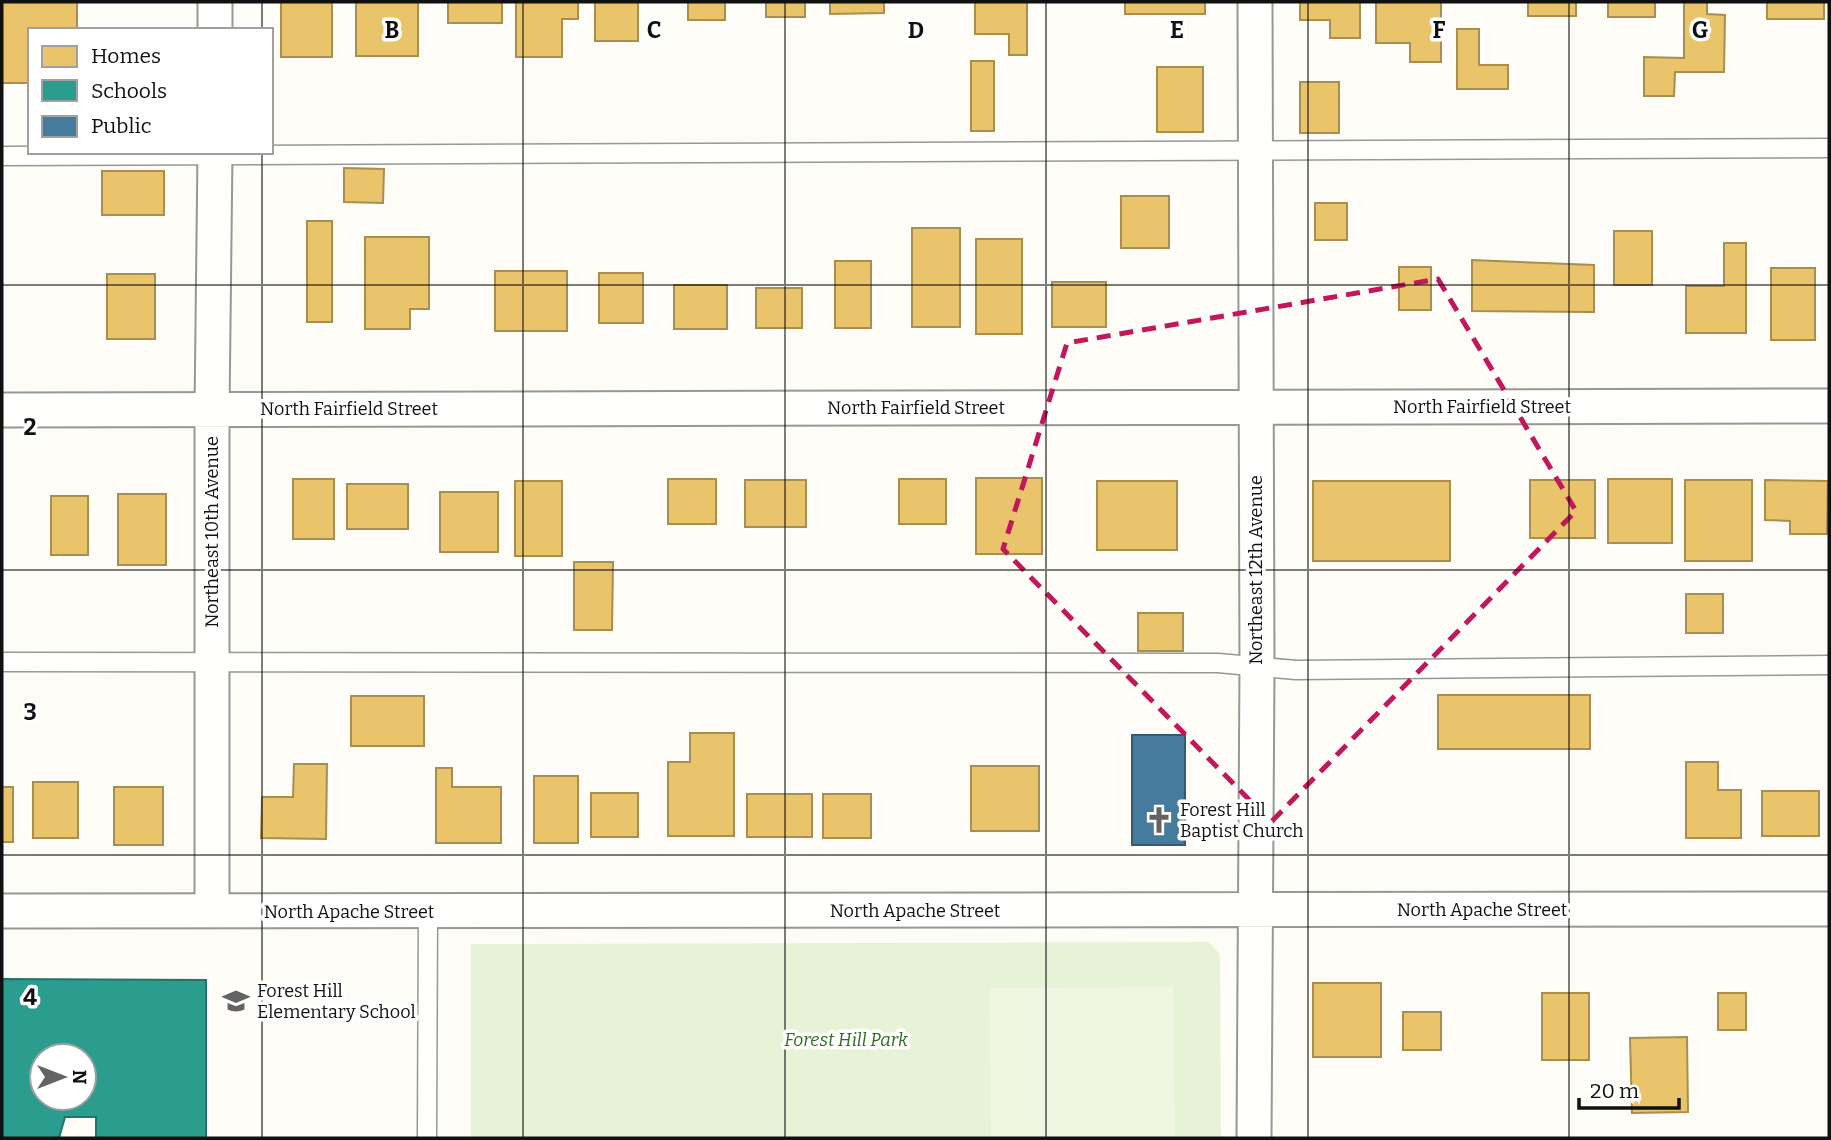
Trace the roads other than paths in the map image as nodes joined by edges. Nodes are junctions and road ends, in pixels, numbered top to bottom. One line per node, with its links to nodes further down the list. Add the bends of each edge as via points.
1 (215, 2): 3 (street)
2 (1255, 2): 5 (street, Northeast 12th Avenue)
3 (215, 28)
4 (1829, 148): 5 (lane)
5 (1256, 151): 6 (lane); 11 (street, Northeast 12th Avenue)
6 (273, 153)
7 (144, 154): 9 (lane)
8 (215, 154): 13 (street, Northeast 10th Avenue)
9 (2, 156)
10 (1829, 406): 11 (street, North Fairfield Street)
11 (1254, 407): 13 (street, North Fairfield Street); 17 (street, Northeast 12th Avenue)
12 (2, 410): 13 (street, North Fairfield Street)
13 (212, 410): 14 (street, Northeast 10th Avenue)
14 (212, 661): 15 (lane); 17 (lane, via 1218,663); 21 (street, Northeast 10th Avenue)
15 (2, 662)
16 (1829, 665): 17 (lane)
17 (1257, 667): 19 (street, Northeast 12th Avenue)
18 (1829, 909): 19 (street, North Apache Street)
19 (1254, 910): 22 (street, North Apache Street); 24 (street, Northeast 12th Avenue)
20 (2, 911): 21 (street, North Apache Street)
21 (212, 911): 22 (street, North Apache Street)
22 (428, 912): 23 (lane)
23 (427, 1138)
24 (1254, 1138)

